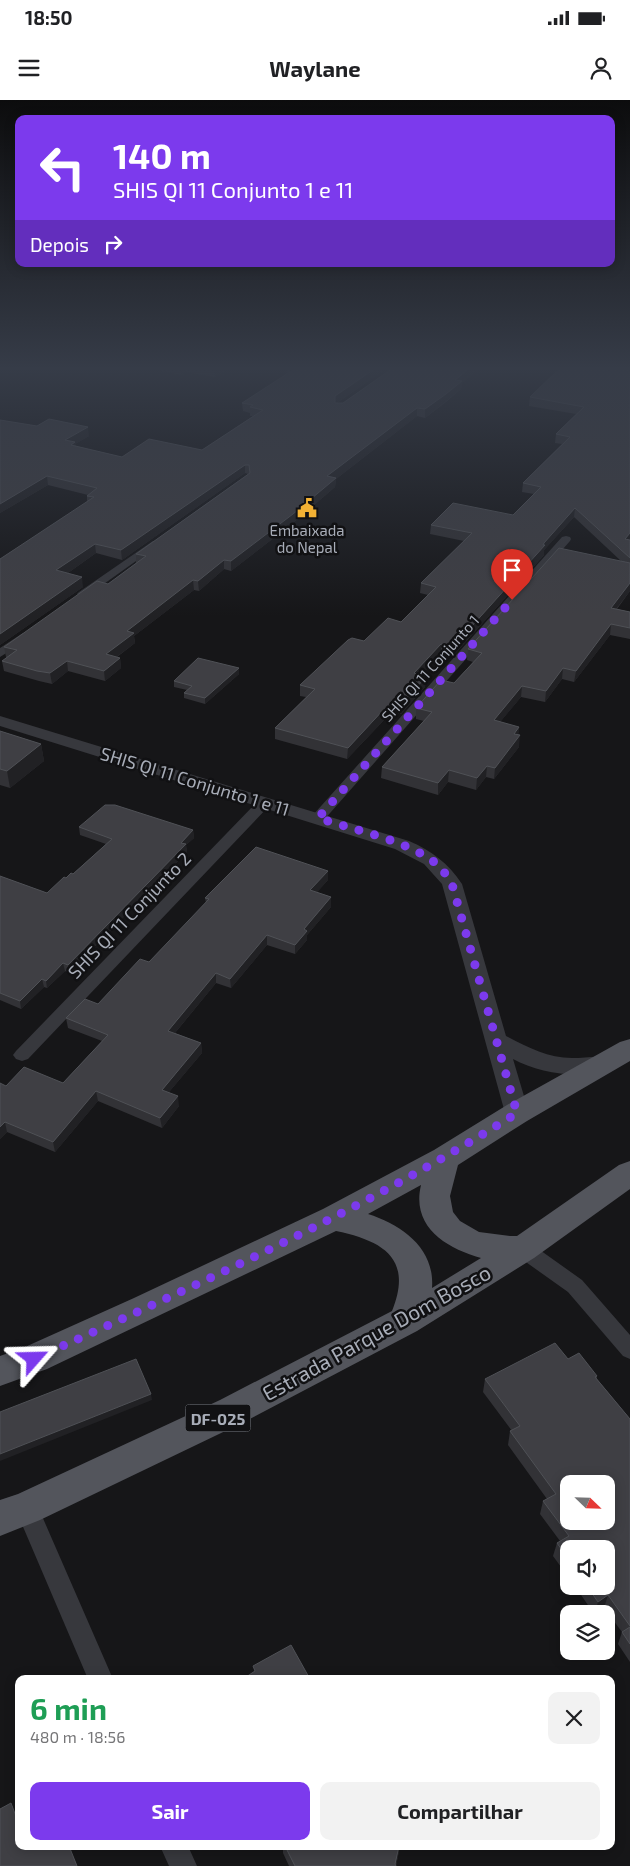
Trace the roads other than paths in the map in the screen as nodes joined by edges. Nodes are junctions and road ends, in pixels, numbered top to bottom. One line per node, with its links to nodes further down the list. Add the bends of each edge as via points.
1 (166, 535): 3 (street)
2 (566, 539): 8 (street, SHIS QI 11 Conjunto 1)
3 (71, 602)
4 (32, 630): 5 (street)
5 (0, 653)
6 (0, 721): 7 (street, SHIS QI 11 Conjunto 1 e 11)
7 (264, 803): 8 (street, SHIS QI 11 Conjunto 1 e 11); 11 (street, SHIS QI 11 Conjunto 2)
8 (318, 818): 9 (street, SHIS QI 11 Conjunto 1 e 11, via 402,845 440,867 452,884)
9 (496, 1040): 12 (street, via 531,1059 570,1066); 13 (street, SHIS QI 11 Conjunto 1 e 11)
10 (630, 1049): 12 (main road)
11 (22, 1055)
12 (603, 1064): 13 (main road)
13 (517, 1113): 14 (main road)
14 (445, 1158): 16 (main road); 17 (main road, via 434,1206 446,1226 459,1238 478,1246 497,1250)
15 (630, 1173): 17 (main road, Estrada Parque Dom Bosco / DF-025)
16 (334, 1218): 18 (main road, via 361,1223 387,1234 406,1252 416,1275 414,1300); 20 (main road, via 146,1308)
17 (523, 1249): 18 (main road, Estrada Parque Dom Bosco / DF-025); 19 (street, via 575,1286)
18 (406, 1321): 21 (main road, Estrada Parque Dom Bosco / DF-025, via 232,1412)
19 (630, 1350)
20 (0, 1371)
21 (13, 1513): 22 (street)
22 (99, 1675)
23 (176, 1850): 24 (street)
24 (183, 1866)

